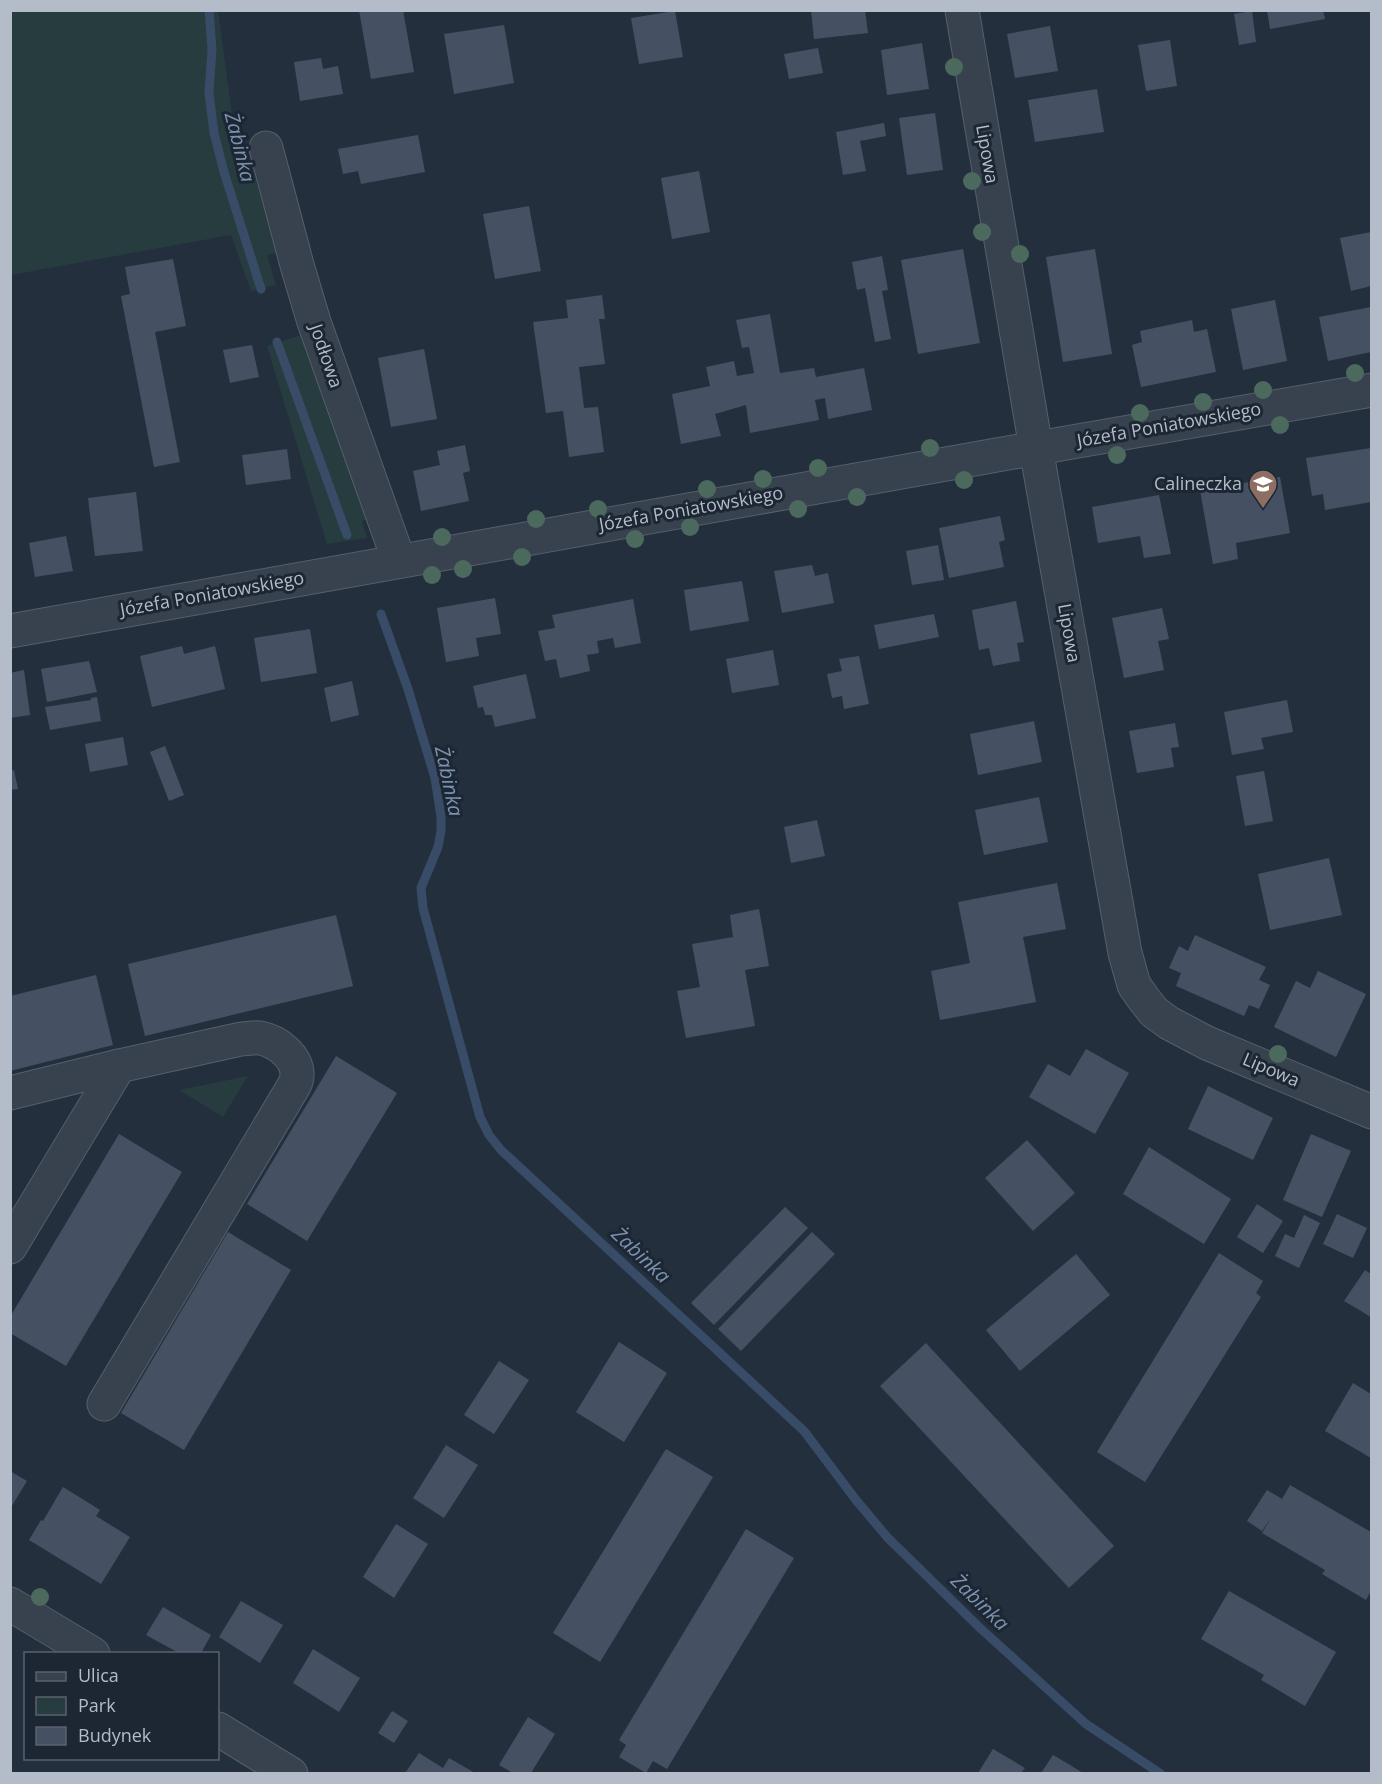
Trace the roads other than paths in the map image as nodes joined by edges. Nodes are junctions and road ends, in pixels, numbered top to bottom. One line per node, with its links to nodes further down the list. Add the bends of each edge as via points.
1 (962, 10): 4 (street, Lipowa)
2 (266, 148): 5 (street, Jodłowa, via 314,322)
3 (1371, 390): 4 (street, Józefa Poniatowskiego)
4 (1036, 448): 5 (street, Józefa Poniatowskiego); 9 (street, Lipowa, via 1125,953 1134,985 1154,1012 1186,1033)
5 (399, 561): 6 (street, Józefa Poniatowskiego)
6 (10, 631)
7 (119, 1066): 8 (street); 10 (street); 11 (street, via 258,1038 274,1042 286,1051 295,1063 298,1077)
8 (14, 1098)
9 (1371, 1112)
10 (10, 1247)
11 (104, 1404)
12 (10, 1604): 13 (street)
13 (91, 1652)
14 (219, 1730): 15 (street)
15 (291, 1773)

